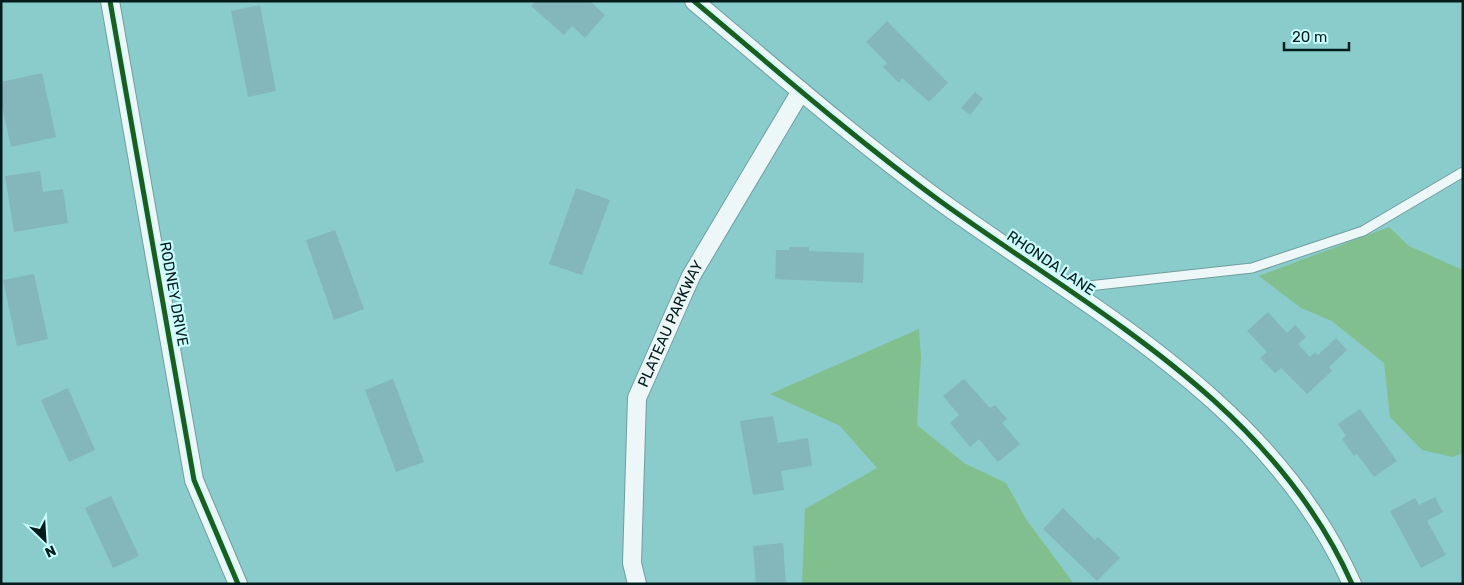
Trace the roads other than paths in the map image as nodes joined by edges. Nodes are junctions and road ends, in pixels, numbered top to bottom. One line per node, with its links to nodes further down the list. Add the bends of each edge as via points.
1 (110, 1): 6 (street, RODNEY DRIVE, via 194,480)
2 (694, 1): 3 (street, RHONDA LANE)
3 (801, 90): 5 (street, RHONDA LANE, via 938,200); 7 (street, PLATEAU PARKWAY, via 691,276 637,398 632,563)
4 (1463, 172): 5 (lane, via 1363,232 1252,268)
5 (1067, 289): 8 (street, RHONDA LANE, via 1156,351 1202,388 1254,438 1307,506)
6 (238, 584)
7 (637, 584)
8 (1352, 584)

